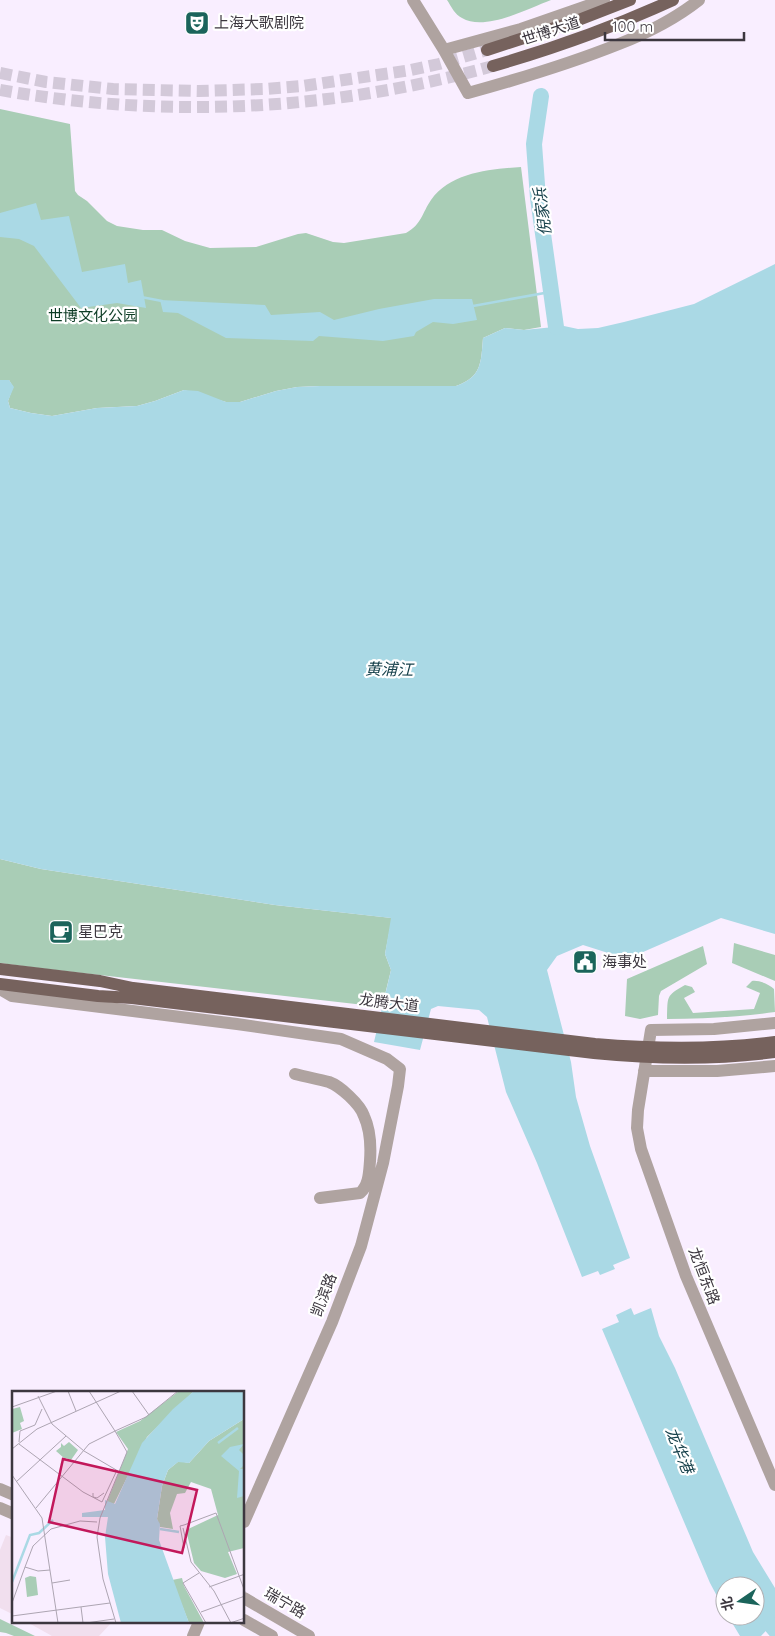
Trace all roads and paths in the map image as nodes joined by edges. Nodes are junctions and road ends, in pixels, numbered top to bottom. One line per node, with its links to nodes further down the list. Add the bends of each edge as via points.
1 (413, 0): 6 (street)
2 (604, 0): 6 (street, via 522,29)
3 (630, 0): 7 (main road, 世博大道)
4 (672, 0): 8 (main road, 世博大道, via 578,40)
5 (700, 0): 6 (street, via 664,23 590,56 468,93)
6 (444, 50)
7 (487, 50)
8 (493, 66)
9 (0, 969): 12 (main road, 龙腾大道, via 100,981)
10 (0, 984): 12 (main road, 龙腾大道)
11 (0, 989): 25 (street, 凯滨路, via 12,996 341,1039 386,1059 400,1069 383,1163 361,1246 332,1322)
12 (165, 997): 14 (main road, 龙腾大道, via 626,1046 716,1048); 15 (main road, 龙腾大道, via 617,1055 716,1058)
13 (775, 1023): 17 (street, 龙恒东路, via 714,1029 651,1030)
14 (775, 1042)
15 (775, 1052)
16 (775, 1066): 17 (street)
17 (644, 1071): 20 (street, 龙恒东路, via 637,1119 641,1149 686,1276)
18 (295, 1074): 19 (street, via 330,1083 349,1095 364,1114 370,1157 368,1182 364,1190)
19 (320, 1198)
20 (775, 1485)
21 (0, 1489): 22 (street)
22 (12, 1494)
23 (0, 1508): 24 (street)
24 (12, 1513)
25 (245, 1520)
26 (245, 1599): 31 (street, 瑞宁路)
27 (245, 1621): 30 (street)
28 (198, 1624): 29 (street)
29 (193, 1636)
30 (272, 1636)
31 (309, 1636)

